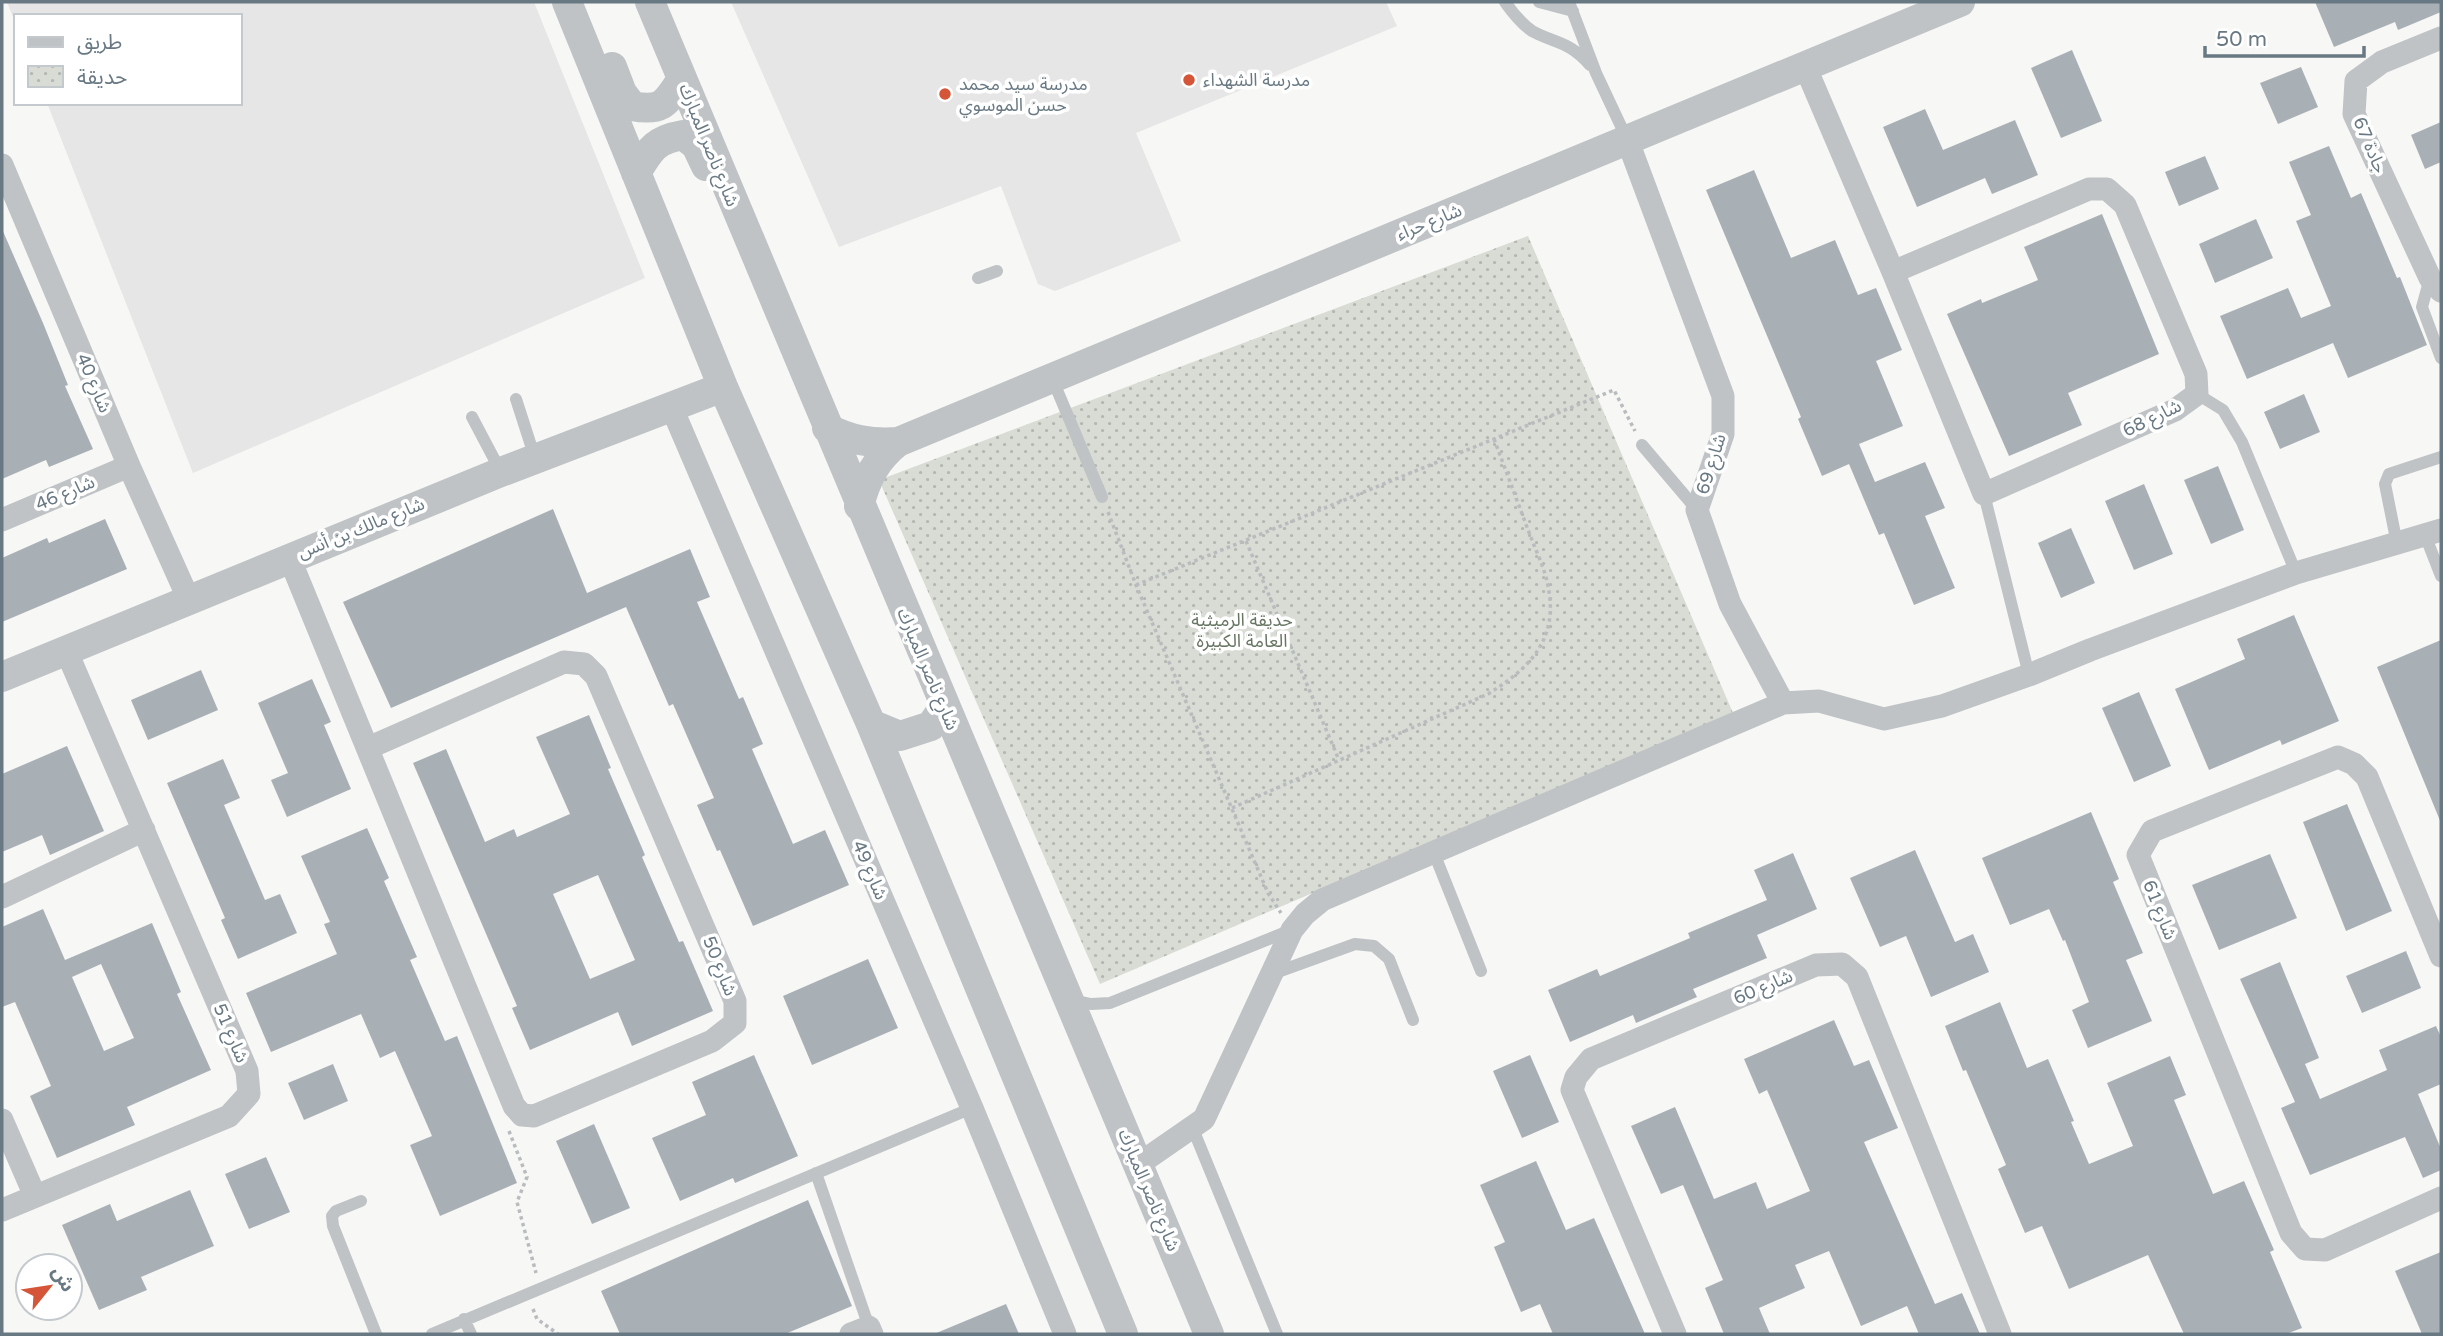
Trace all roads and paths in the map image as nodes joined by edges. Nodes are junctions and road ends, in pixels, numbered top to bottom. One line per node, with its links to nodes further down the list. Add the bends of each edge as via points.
1 (566, 2): 14 (street)
2 (585, 2): 11 (street, via 622,93 632,106 651,110 668,101)
3 (650, 2): 11 (street, شارع ناصر المبارك)
4 (1505, 2): 10 (lane, via 1531,30 1564,43)
5 (1539, 2): 7 (lane)
6 (1960, 2): 9 (street, شارع حراء)
7 (1571, 7): 10 (lane)
8 (2441, 38): 19 (street, جادة 67, via 2382,62 2356,81 2354,114)
9 (1805, 66): 12 (street, شارع حراء); 17 (street)
10 (1596, 73): 12 (lane)
11 (682, 79): 15 (street, شارع ناصر المبارك)
12 (1627, 139): 21 (street, شارع حراء); 38 (street, شارع 69, via 1723,396 1723,434)
13 (2, 165): 33 (street, شارع 40)
14 (636, 173): 15 (street, via 652,146 682,135 696,145 717,188); 22 (street)
15 (734, 206): 27 (street, شارع ناصر المبارك)
16 (997, 271): 18 (lane)
17 (1894, 272): 23 (street, شارع 68, via 2089,189 2106,189 2125,205 2196,374); 35 (street)
18 (978, 278)
19 (2436, 285): 20 (lane, via 2422,307)
20 (2441, 358)
21 (1051, 378): 29 (street, شارع حراء); 36 (lane)
22 (723, 387): 25 (street, شارع مالك بن أنس); 53 (street)
23 (2197, 394): 35 (street, شارع 68, via 2175,410); 44 (lane, via 2222,410 2242,442)
24 (516, 399): 32 (lane)
25 (671, 406): 32 (street, شارع مالك بن أنس); 67 (street, شارع 49)
26 (472, 417): 34 (lane)
27 (827, 428): 29 (street, شارع حراء, via 854,439); 37 (street, شارع ناصر المبارك)
28 (1494, 439): 30 (path, via 1614,390); 41 (path); 55 (path, via 1548,585 1551,614 1545,641 1513,679 1488,694)
29 (898, 442): 37 (street, شارع حراء, via 870,474)
30 (1642, 445): 38 (lane)
31 (2441, 457): 42 (lane, via 2389,474 2385,484)
32 (535, 458): 34 (street, شارع مالك بن أنس)
33 (129, 467): 39 (street, شارع 46); 47 (street, شارع 40)
34 (501, 472): 43 (street, شارع مالك بن أنس)
35 (1984, 494): 49 (lane)
36 (1102, 497): 46 (path)
37 (859, 506): 52 (street, شارع ناصر المبارك)
38 (1697, 510): 51 (street, شارع 69, via 1730,604)
39 (2, 520)
40 (2433, 532): 42 (street); 45 (lane)
41 (1246, 541): 46 (path); 55 (path)
42 (2397, 544): 44 (street)
43 (289, 557): 47 (street, شارع مالك بن أنس); 54 (street)
44 (2296, 573): 49 (street)
45 (2441, 576)
46 (1136, 585): 56 (path)
47 (189, 600): 48 (street, شارع مالك بن أنس)
48 (66, 650): 50 (street, شارع مالك بن أنس); 57 (street, شارع 51)
49 (2029, 675): 51 (street, via 1942,706 1884,719 1819,701)
50 (2, 677)
51 (1783, 703): 58 (street)
52 (944, 707): 53 (street, via 931,726 900,736); 64 (street, شارع ناصر المبارك)
53 (871, 724): 84 (street)
54 (368, 748): 66 (street); 66 (street, شارع 50, via 564,662 584,664 596,676 735,1000 735,1023 712,1041 534,1116 522,1115)
55 (1339, 760): 56 (path)
56 (1232, 808): 60 (path, via 1268,892)
57 (144, 830): 59 (street); 72 (street, شارع 51, via 247,1071 249,1094 229,1116)
58 (1434, 853): 60 (street, via 1322,900); 62 (lane)
59 (2, 897)
60 (1292, 930): 63 (street); 64 (lane, via 1110,1003)
61 (2441, 956): 73 (street, شارع 61, via 2367,777 2338,757 2152,831 2137,855 2291,1233 2305,1249 2325,1250)
62 (1481, 971)
63 (1271, 974): 65 (lane, via 1355,944 1374,946 1389,959); 69 (street, via 1212,1107)
64 (1069, 999): 70 (street, شارع ناصر المبارك)
65 (1413, 1020)
66 (511, 1100): 76 (path, via 502,1114 527,1177 517,1202)
67 (972, 1108): 71 (lane); 83 (street, شارع 49)
68 (2, 1120): 72 (street)
69 (1193, 1129): 70 (street); 86 (lane)
70 (1139, 1164): 85 (street, شارع ناصر المبارك)
71 (816, 1173): 76 (lane); 78 (lane)
72 (35, 1196): 75 (street, شارع 51)
73 (2441, 1198)
74 (361, 1201): 79 (lane, via 336,1210 333,1226)
75 (2, 1210)
76 (534, 1291): 77 (lane); 82 (path, via 537,1319)
77 (464, 1319): 80 (lane); 81 (lane)
78 (864, 1332)
79 (376, 1334)
80 (432, 1334)
81 (471, 1334)
82 (558, 1334)
83 (1065, 1334)
84 (1123, 1334)
85 (1209, 1334)
86 (1277, 1334)
87 (1675, 1334): 88 (street, شارع 60, via 1572,1090 1576,1077 1591,1059 1816,965 1842,964 1857,977)
88 (2000, 1334)

